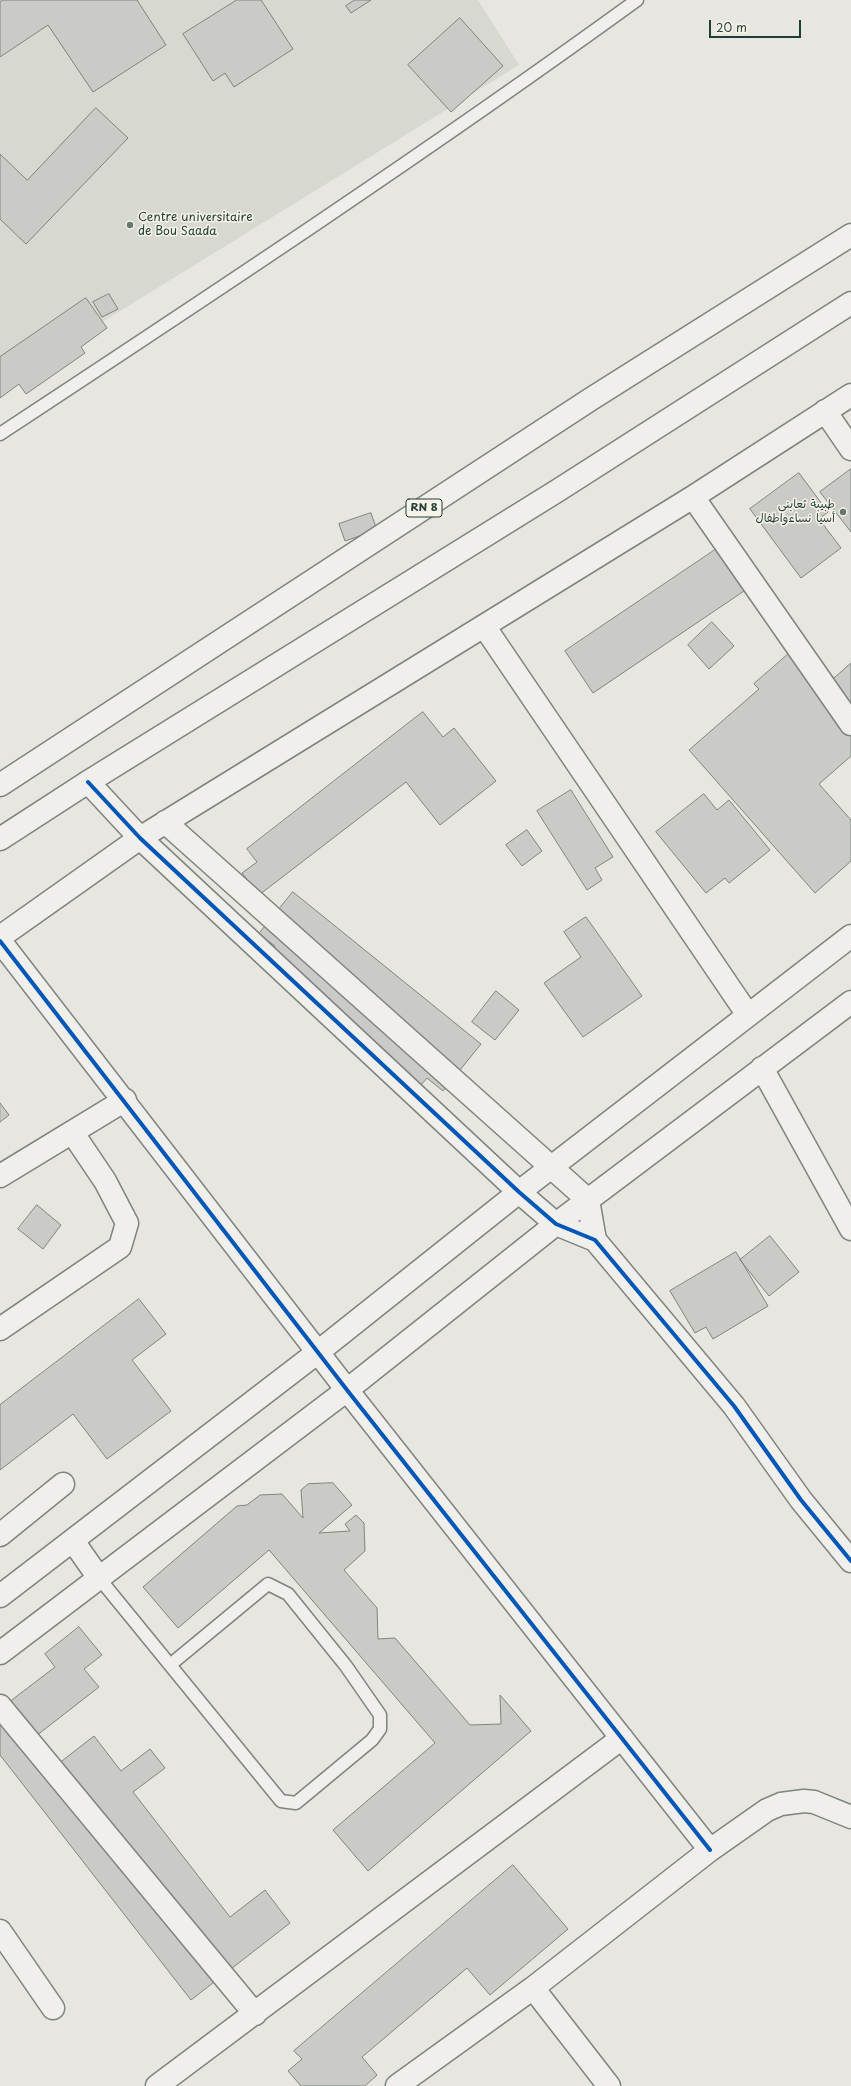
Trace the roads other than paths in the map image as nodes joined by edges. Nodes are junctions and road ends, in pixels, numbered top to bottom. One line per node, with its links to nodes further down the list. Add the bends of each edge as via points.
1 (637, 0): 6 (lane, via 524,82 144,340)
2 (851, 235): 12 (main road, RN 8, via 591,400)
3 (851, 302): 11 (main road, via 557,491)
4 (851, 395): 5 (main road)
5 (825, 411): 7 (main road); 8 (main road)
6 (0, 434)
7 (851, 449)
8 (693, 497): 9 (main road); 10 (main road)
9 (484, 626): 13 (main road); 20 (main road)
10 (851, 724)
11 (88, 782): 14 (main road); 15 (main road)
12 (0, 785)
13 (165, 822): 14 (main road); 24 (main road)
14 (140, 838): 17 (main road); 26 (main road)
15 (0, 839)
16 (851, 936): 20 (main road)
17 (0, 937)
18 (0, 941): 22 (main road)
19 (851, 1002): 21 (main road)
20 (748, 1015): 24 (main road)
21 (762, 1068): 27 (main road); 29 (main road)
22 (125, 1100): 23 (main road); 32 (main road)
23 (72, 1132): 25 (main road); 31 (main road, via 105,1181 127,1223 120,1247)
24 (552, 1167): 26 (main road); 27 (main road)
25 (0, 1176)
26 (519, 1192): 28 (main road); 32 (main road)
27 (588, 1200): 28 (main road); 30 (main road)
28 (556, 1224): 30 (main road); 33 (main road)
29 (851, 1229)
30 (595, 1240): 37 (main road, via 734,1406 801,1500)
31 (0, 1329)
32 (318, 1352): 33 (main road); 36 (main road)
33 (348, 1390): 38 (main road); 43 (main road)
34 (63, 1484): 35 (main road)
35 (0, 1535)
36 (73, 1541): 38 (main road); 39 (main road)
37 (851, 1561)
38 (99, 1578): 40 (main road); 41 (lane)
39 (0, 1596)
40 (0, 1653)
41 (170, 1665): 41 (lane, via 268,1584 288,1594 346,1666 380,1716 380,1729 372,1740 296,1803 280,1801)
42 (0, 1706): 49 (main road)
43 (622, 1738): 45 (main road); 49 (main road)
44 (851, 1817): 45 (main road, via 814,1802 792,1801 767,1810)
45 (710, 1850): 47 (main road)
46 (0, 1931): 48 (main road)
47 (533, 1988): 51 (main road); 52 (main road)
48 (53, 2008)
49 (255, 2014): 50 (main road)
50 (157, 2086)
51 (397, 2086)
52 (609, 2086)

